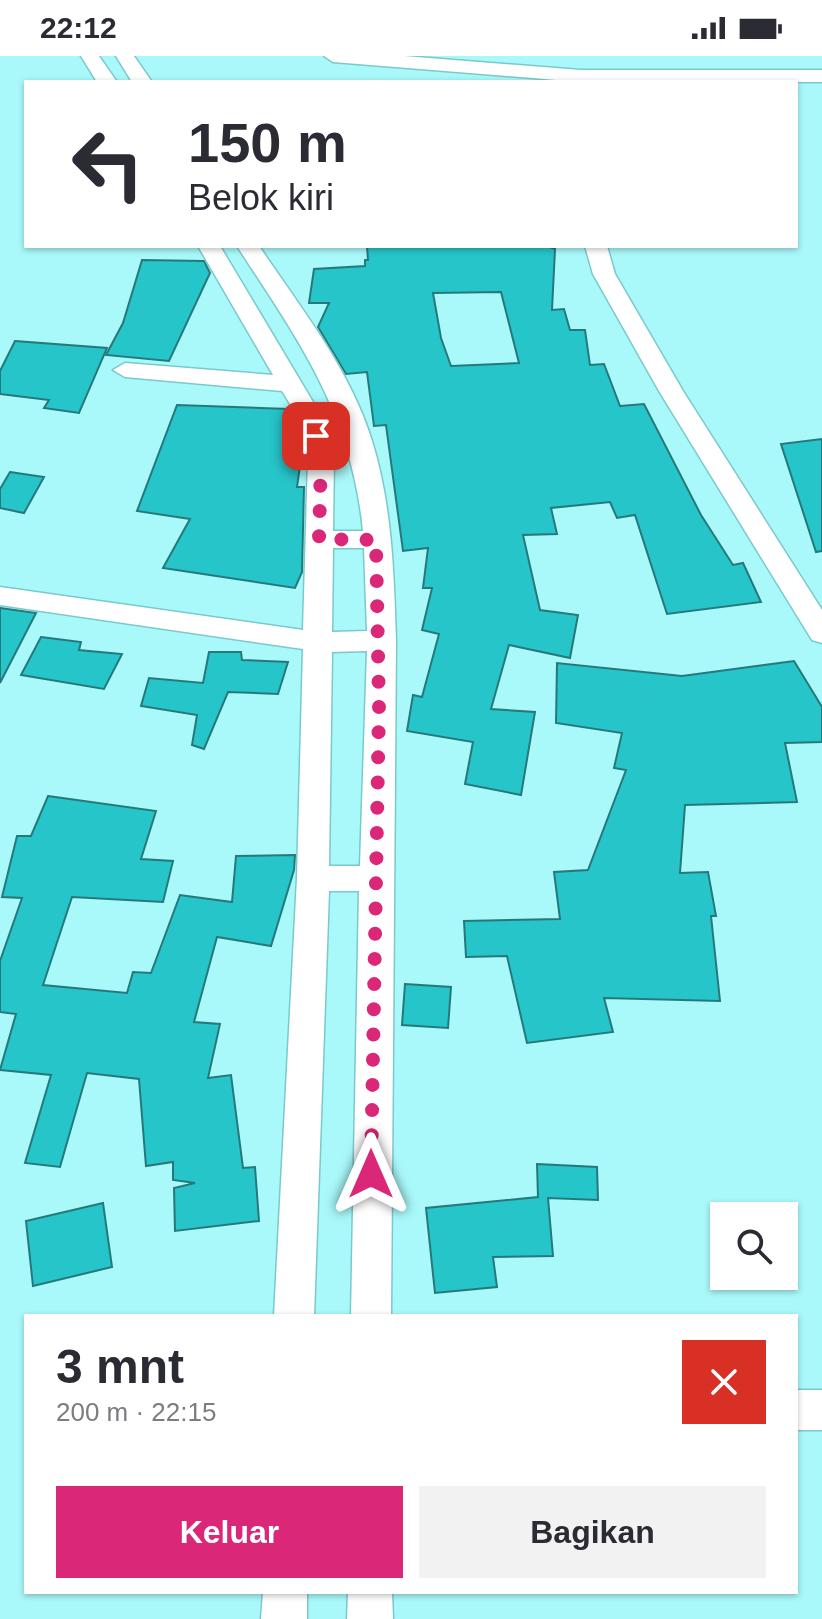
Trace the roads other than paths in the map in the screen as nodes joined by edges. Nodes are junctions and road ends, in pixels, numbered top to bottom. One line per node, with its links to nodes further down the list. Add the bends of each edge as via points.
1 (90, 56): 7 (street)
2 (125, 56): 8 (street)
3 (333, 56): 6 (street)
4 (586, 56): 6 (street)
5 (822, 76): 6 (street)
6 (581, 79)
7 (106, 80)
8 (141, 80)
9 (597, 248): 16 (street, via 604,274 671,391)
10 (233, 256): 12 (street); 13 (street, via 297,319)
11 (125, 370): 12 (street)
12 (291, 384): 13 (street)
13 (324, 409): 14 (street, via 321,457); 14 (street, via 367,468)
14 (348, 540): 17 (street); 17 (street)
15 (0, 596): 17 (street)
16 (822, 633)
17 (352, 642): 18 (street); 18 (street)
18 (345, 879): 19 (street); 20 (street)
19 (294, 1314)
20 (371, 1314)
21 (798, 1410): 22 (street)
22 (822, 1410)
23 (285, 1594): 25 (street)
24 (370, 1594): 26 (street)
25 (284, 1619)
26 (370, 1619)

